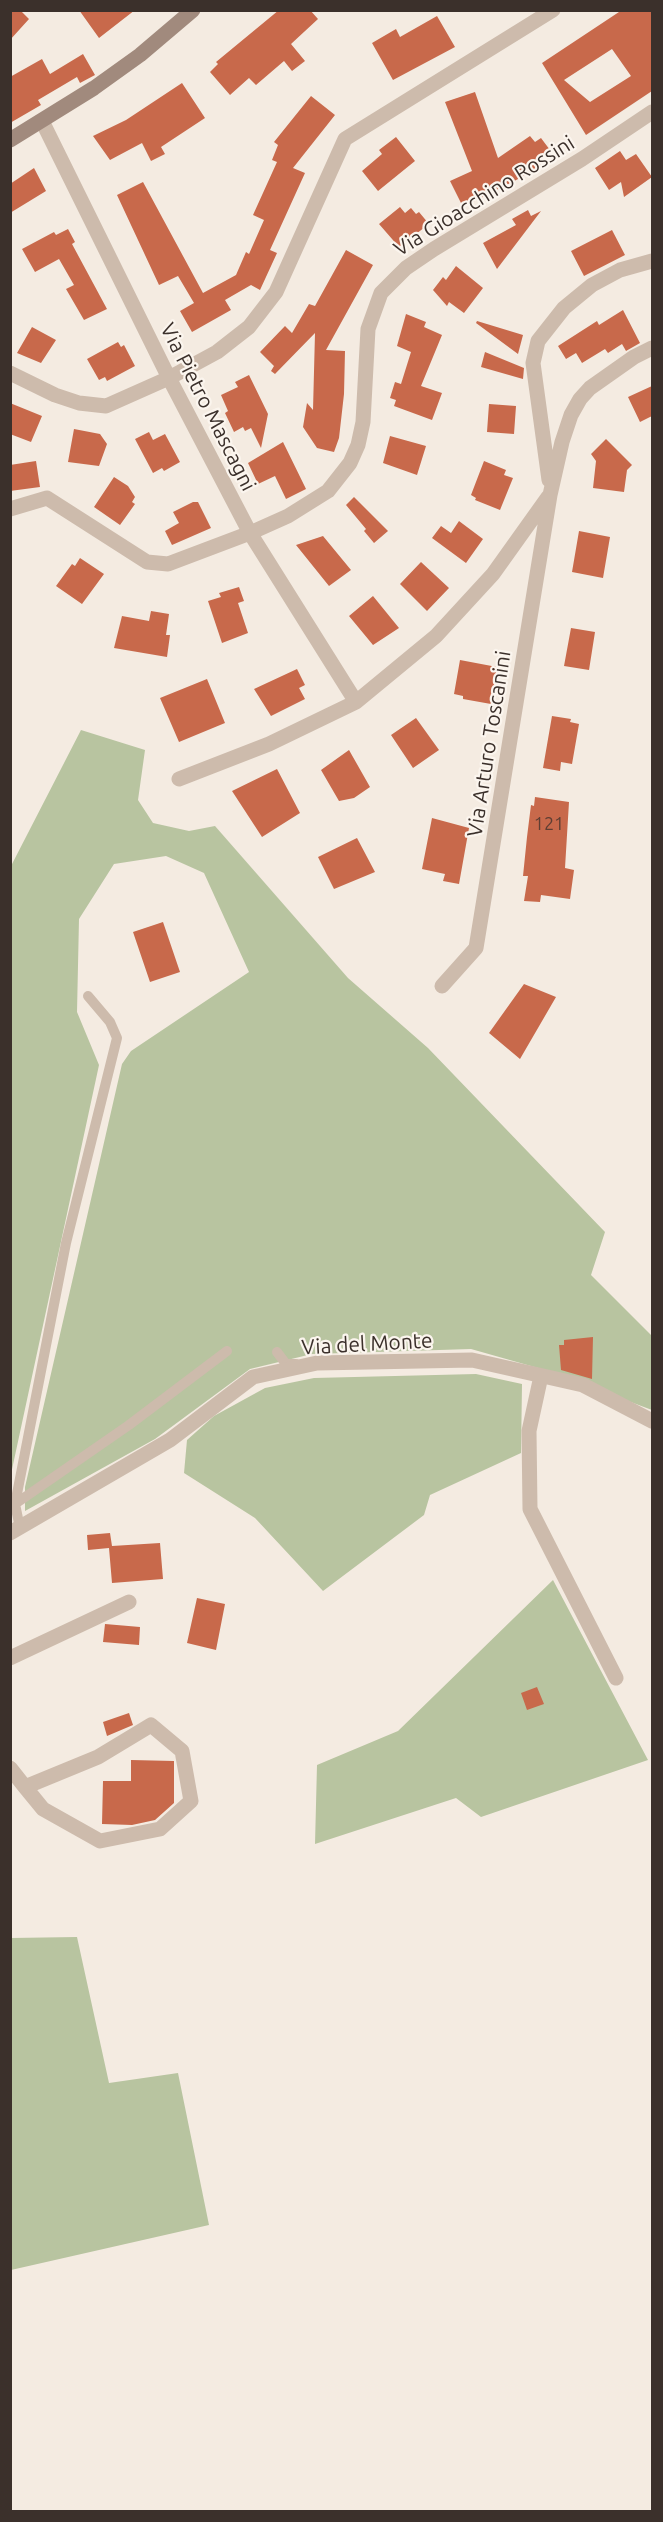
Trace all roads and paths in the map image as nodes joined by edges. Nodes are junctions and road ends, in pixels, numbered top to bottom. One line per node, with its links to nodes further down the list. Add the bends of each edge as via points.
1 (193, 10): 4 (street, via 140,55)
2 (553, 10): 9 (street, via 345,139 286,274 265,309 232,341)
3 (652, 112): 12 (street, Via Gioacchino Rossini, via 434,249 393,280 381,293 368,329 363,422 350,463 328,491 288,516)
4 (42, 121): 5 (street); 9 (street, Via Pietro Mascagni)
5 (10, 140)
6 (652, 261): 10 (street, via 620,270 592,285 564,308 538,341 533,363)
7 (652, 348): 10 (street, via 590,388 580,399 562,442)
8 (10, 373): 9 (street, via 55,395 106,406)
9 (169, 378): 12 (street, Via Pietro Mascagni)
10 (550, 495): 13 (street, via 493,574 436,636); 15 (street, Via Arturo Toscanini, via 476,948)
11 (10, 509): 12 (street, Via Gioacchino Rossini, via 47,498 147,562 168,564)
12 (250, 533): 13 (street, Via Pietro Mascagni)
13 (356, 702): 14 (street, via 269,744)
14 (179, 779)
15 (441, 986)
16 (88, 996): 22 (lane, via 110,1022 117,1038 66,1243)
17 (227, 1351): 22 (lane)
18 (277, 1352): 19 (lane, via 286,1364)
19 (317, 1363): 20 (street, Via del Monte, via 472,1360); 23 (street, Via del Monte, via 253,1377 170,1440)
20 (541, 1376): 21 (street, Via del Monte, via 583,1385); 26 (street, via 529,1431 530,1509)
21 (652, 1421)
22 (15, 1504): 23 (lane)
23 (15, 1530)
24 (129, 1602): 25 (street)
25 (10, 1658)
26 (616, 1678)
27 (10, 1768): 28 (street)
28 (25, 1786): 28 (street, via 43,1809 100,1841 160,1829 191,1801 182,1751 151,1725 98,1757)

